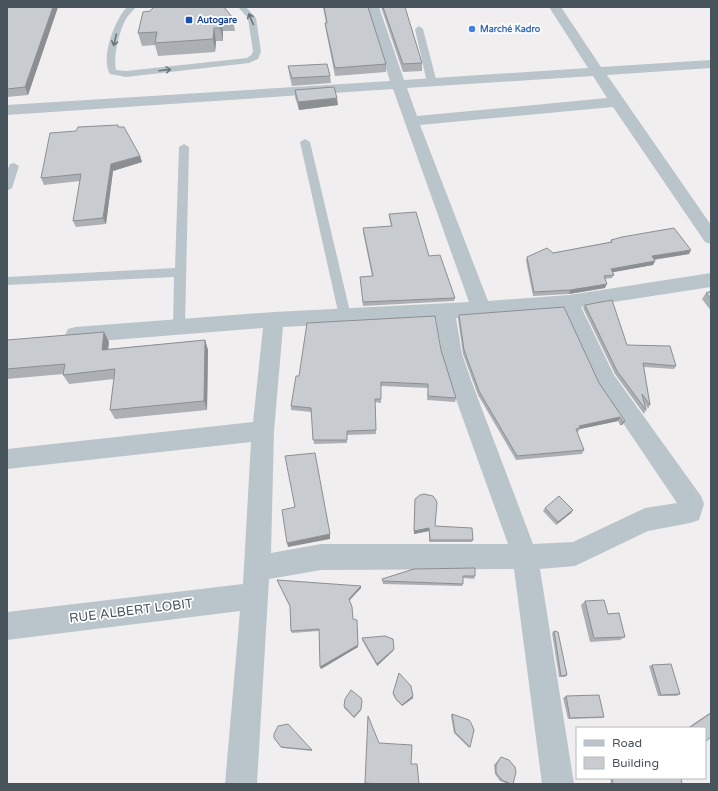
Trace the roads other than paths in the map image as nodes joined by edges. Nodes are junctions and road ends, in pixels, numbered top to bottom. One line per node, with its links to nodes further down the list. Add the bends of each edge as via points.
1 (132, 7): 2 (lane, one-way to 2, via 122,16 115,39 111,68 113,72 126,74 249,60 255,57 257,52 252,18)
2 (242, 7)
3 (373, 7): 9 (street)
4 (555, 7): 7 (street)
5 (419, 30): 8 (lane)
6 (711, 64): 7 (street)
7 (598, 72): 8 (street); 10 (street)
8 (432, 83): 9 (street)
9 (398, 85): 11 (street); 12 (street)
10 (617, 102): 12 (street); 17 (street)
11 (7, 110)
12 (411, 121): 22 (street)
13 (305, 142): 24 (lane)
14 (184, 147): 18 (lane)
15 (14, 166): 16 (lane)
16 (7, 188)
17 (711, 238)
18 (180, 272): 20 (lane); 26 (lane)
19 (711, 280): 21 (street)
20 (7, 281)
21 (569, 302): 22 (street); 30 (street, via 606,380 692,504 690,512 645,520 575,554)
22 (481, 309): 23 (street)
23 (445, 310): 24 (street); 30 (street, via 456,367)
24 (345, 316): 25 (street)
25 (274, 320): 26 (street); 28 (street)
26 (179, 327): 27 (street)
27 (54, 337)
28 (263, 431): 29 (street); 31 (street)
29 (7, 460)
30 (525, 557): 31 (street, via 321,557); 35 (street)
31 (257, 568): 32 (street)
32 (255, 596): 33 (street, RUE ALBERT LOBIT); 34 (street)
33 (7, 626)
34 (241, 784)
35 (558, 784)

